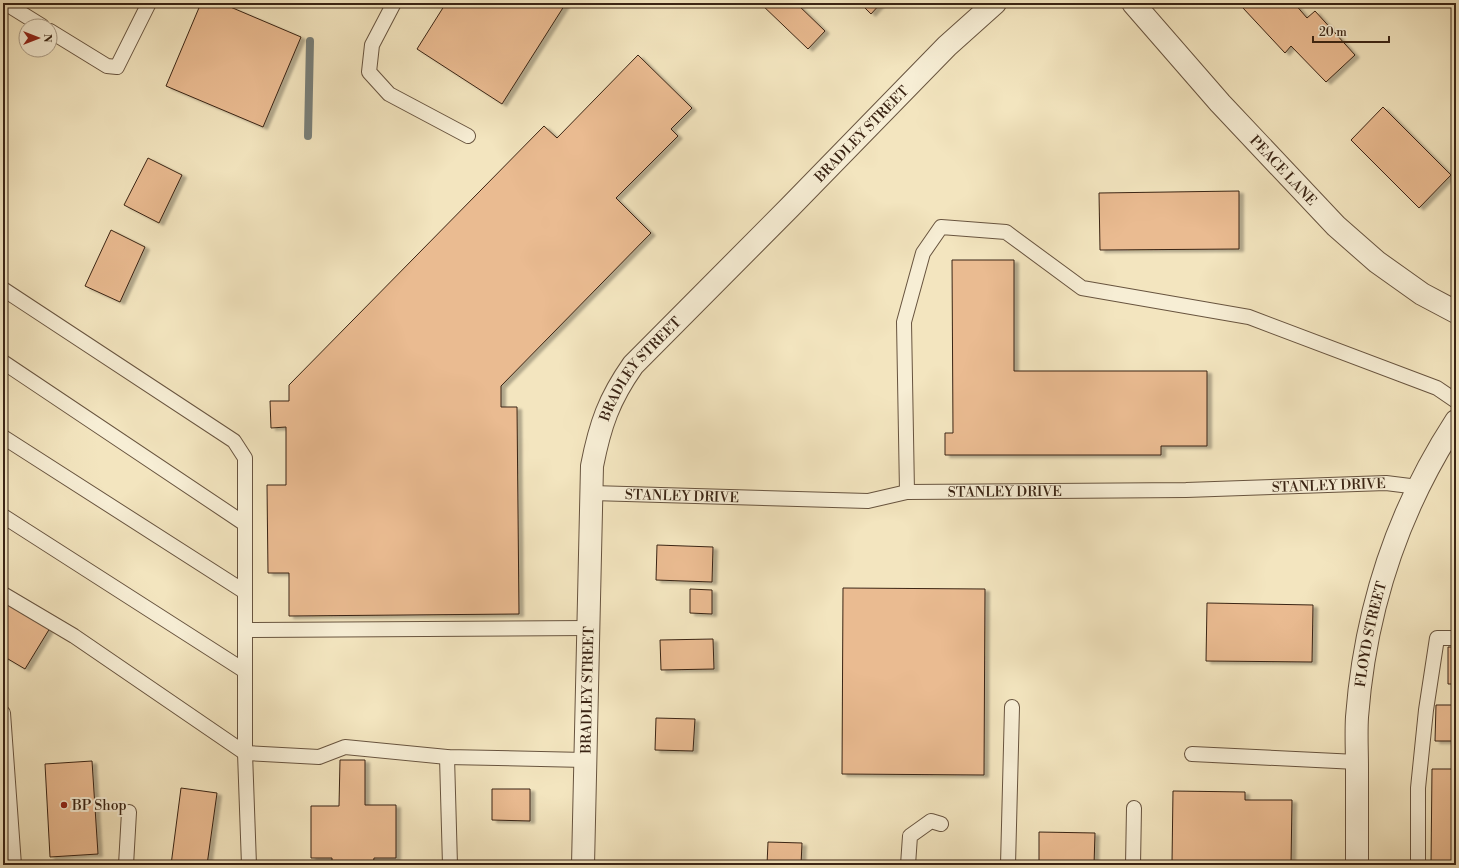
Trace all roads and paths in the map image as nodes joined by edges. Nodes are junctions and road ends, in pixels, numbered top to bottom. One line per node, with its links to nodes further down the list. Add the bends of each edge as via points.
1 (5, 3): 6 (lane)
2 (149, 3): 7 (lane, via 117,67 107,66)
3 (394, 3): 8 (lane, via 372,45 369,72 389,94)
4 (995, 3): 17 (street, BRADLEY STREET, via 946,46 632,365 620,384 599,432 592,466)
5 (1133, 3): 10 (street, PEACE LANE, via 1220,103 1336,226 1377,262 1422,294)
6 (29, 18)
7 (58, 36)
8 (468, 136)
9 (3, 289): 19 (lane, via 234,440 245,458)
10 (1456, 312)
11 (3, 362): 19 (lane)
12 (1456, 401): 16 (lane, via 1437,388 1249,317 1082,288 1006,232 942,227 923,253 904,322)
13 (1456, 421): 15 (street, FLOYD STREET)
14 (3, 437): 20 (lane)
15 (1418, 488): 16 (lane, STANLEY DRIVE, via 1386,483 1186,490); 32 (street, FLOYD STREET, via 1394,544 1375,600 1363,659 1357,718)
16 (907, 492): 17 (lane, STANLEY DRIVE, via 868,501)
17 (592, 493): 22 (street, BRADLEY STREET)
18 (3, 516): 25 (lane)
19 (245, 524): 20 (lane)
20 (245, 592): 23 (lane)
21 (3, 594): 28 (lane, via 74,636)
22 (589, 628): 23 (lane); 31 (street, BRADLEY STREET)
23 (246, 630): 25 (lane)
24 (1456, 638): 45 (lane, via 1437,638 1418,788)
25 (245, 671): 28 (lane)
26 (1012, 707): 42 (lane)
27 (3, 713): 36 (lane)
28 (245, 753): 30 (lane, via 319,758 346,747); 38 (lane)
29 (1192, 754): 32 (lane)
30 (447, 758): 31 (lane); 39 (lane)
31 (585, 760): 40 (street, BRADLEY STREET)
32 (1357, 762): 44 (street, FLOYD STREET)
33 (1134, 808): 43 (lane)
34 (129, 812): 37 (lane)
35 (941, 824): 41 (lane, via 931,821 910,836)
36 (14, 865)
37 (126, 865)
38 (249, 865)
39 (450, 865)
40 (583, 865)
41 (908, 865)
42 (1008, 865)
43 (1133, 865)
44 (1357, 865)
45 (1418, 865)

